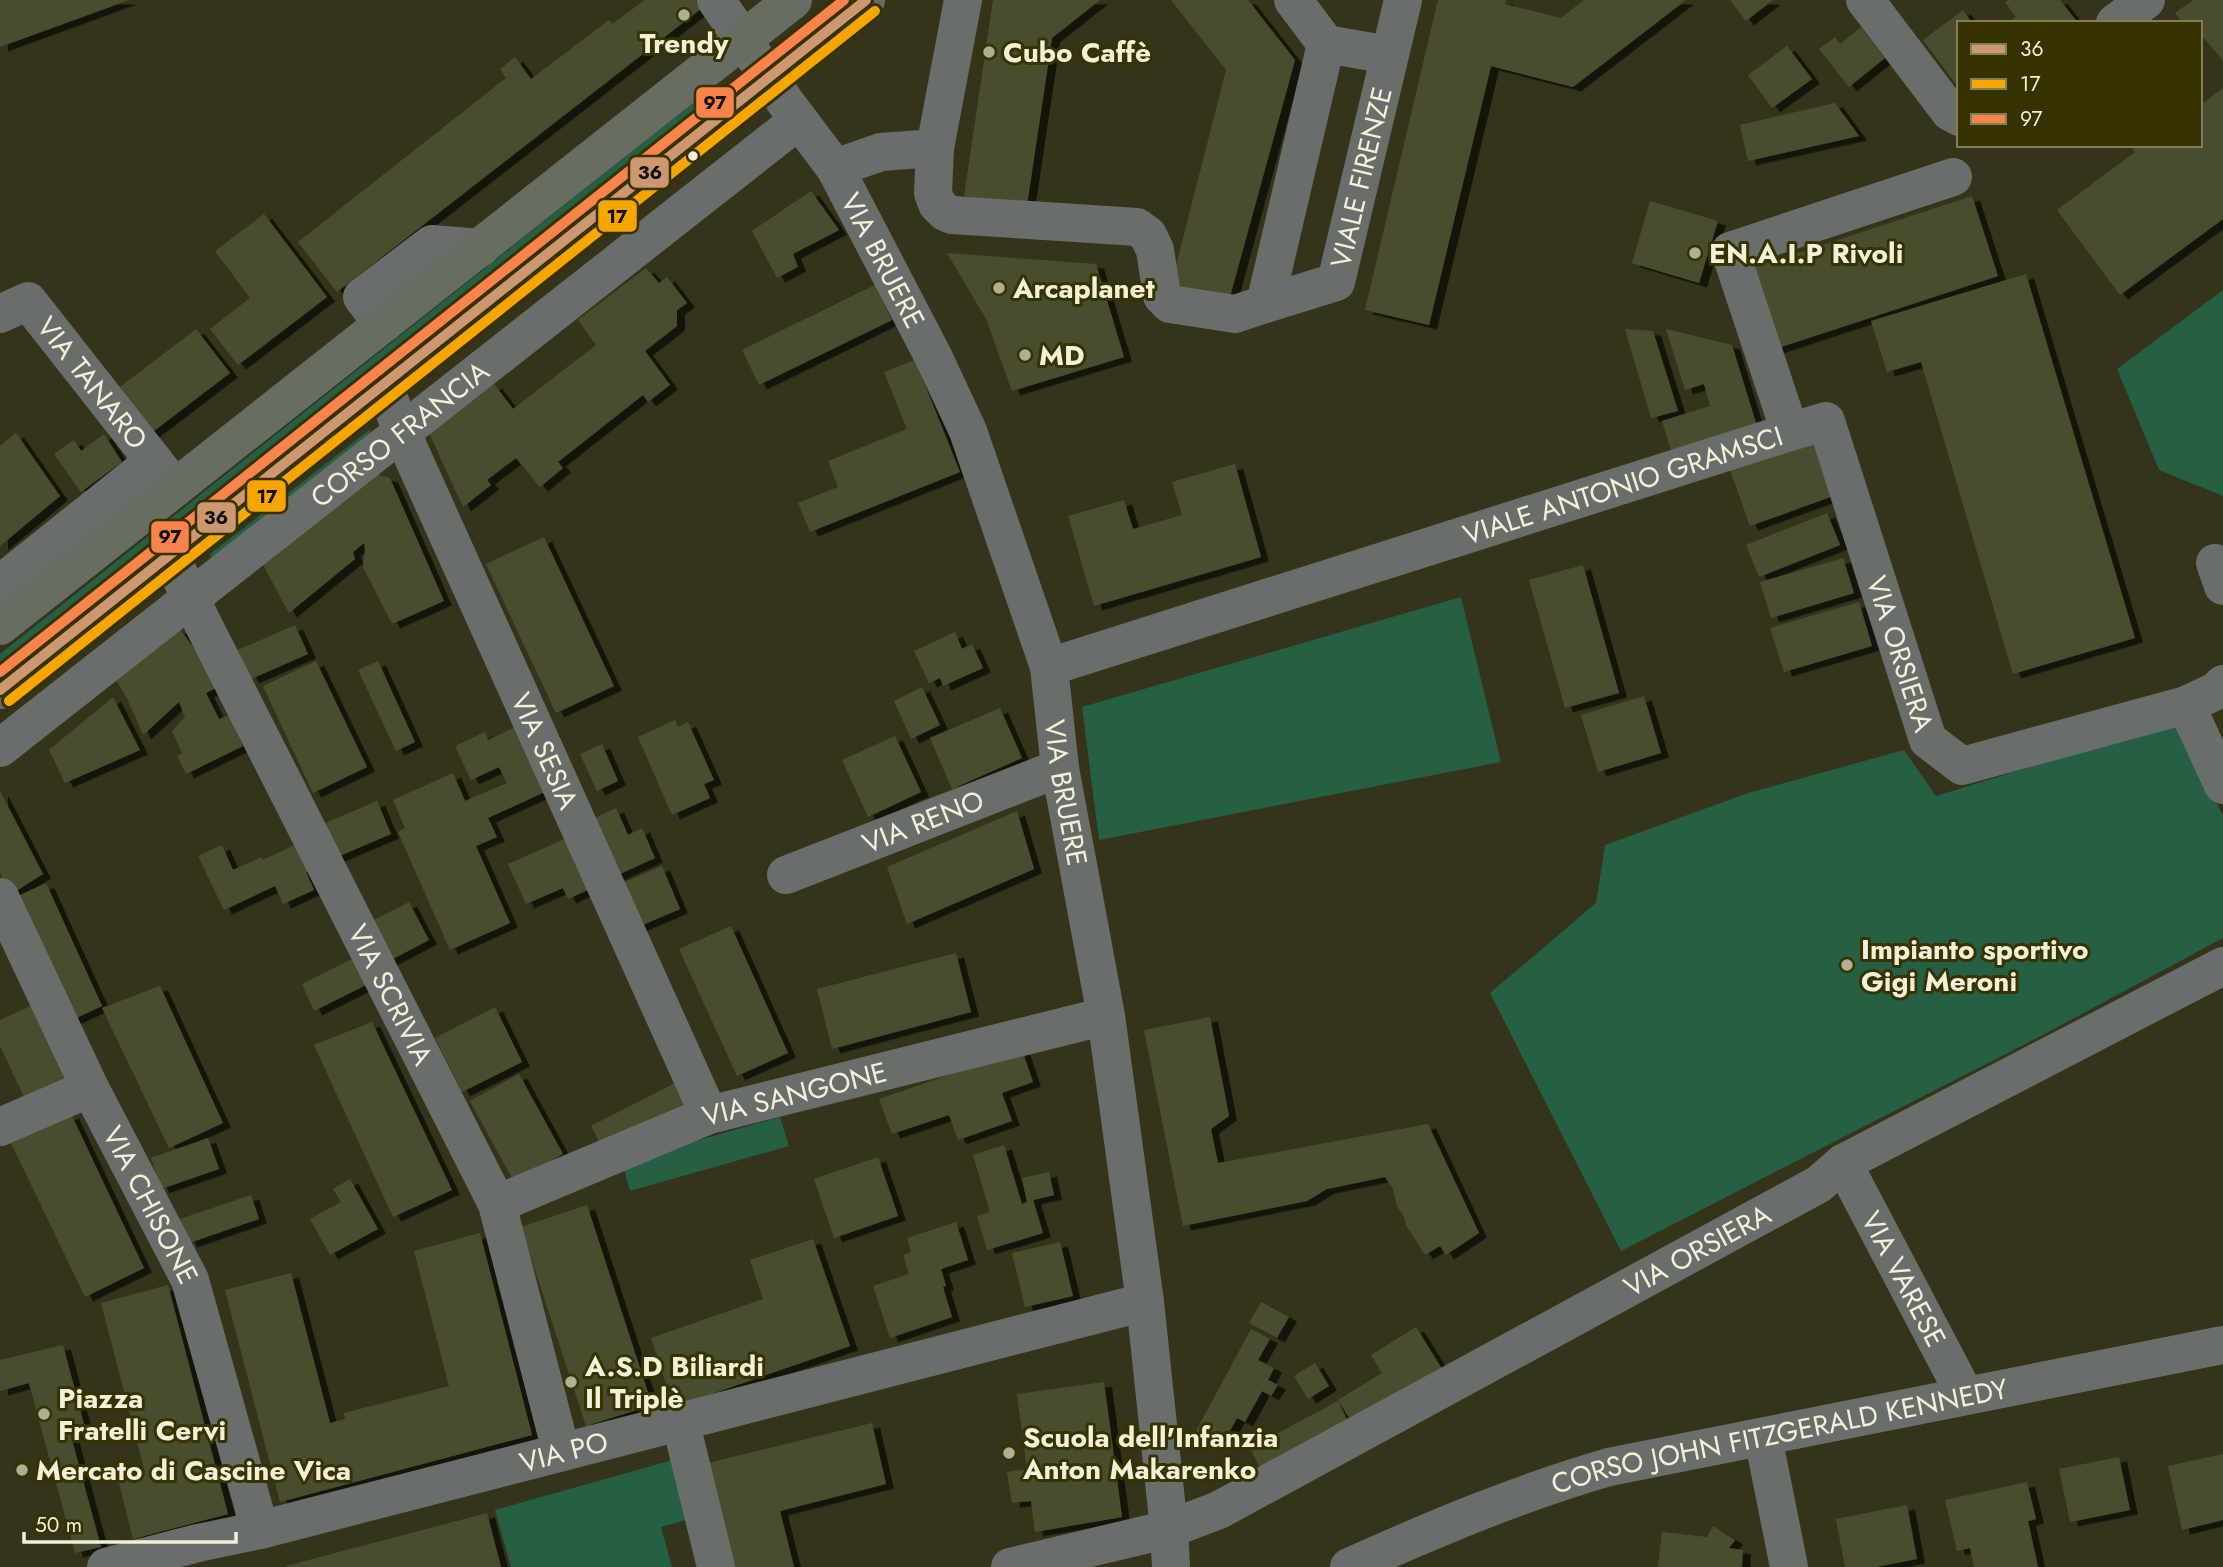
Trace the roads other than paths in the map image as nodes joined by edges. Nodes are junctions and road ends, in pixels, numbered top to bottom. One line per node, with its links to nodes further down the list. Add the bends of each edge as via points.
1 (716, 0): 10 (street, VIA BRUERE)
2 (793, 0): 10 (main road)
3 (866, 0): 13 (main road, CORSO FRANCIA)
4 (962, 0): 16 (street)
5 (1293, 0): 11 (street)
6 (1403, 0): 12 (street, VIALE FIRENZE)
7 (1865, 0): 14 (street)
8 (2146, 0): 9 (street)
9 (2118, 21)
10 (743, 41): 13 (street, VIA BRUERE); 24 (main road, via 383,324)
11 (1326, 44): 12 (street); 19 (street)
12 (1389, 55): 19 (street, VIALE FIRENZE, via 1335,282)
13 (768, 78): 15 (street, VIA BRUERE); 21 (main road, CORSO FRANCIA)
14 (1957, 116)
15 (799, 120): 17 (street, VIA BRUERE); 23 (street, CORSO FRANCIA)
16 (935, 148): 17 (street, via 881,152); 19 (street, VIALE FIRENZE, via 933,193 937,204 951,215 1137,227 1148,235 1155,250 1162,296 1170,304 1234,314)
17 (835, 168): 29 (street, VIA BRUERE, via 968,431)
18 (1953, 177): 22 (street, VIALE ANTONIO GRAMSCI, via 1730,251)
19 (1265, 304)
20 (0, 314): 24 (street, VIA TANARO, via 28,301)
21 (383, 384): 23 (street, VIA SESIA); 25 (main road, CORSO FRANCIA)
22 (1790, 432): 29 (street, VIALE ANTONIO GRAMSCI); 32 (street, VIA ORSIERA, via 1826,421 1928,740 1962,766)
23 (402, 433): 27 (street, CORSO FRANCIA); 41 (street, VIA SESIA)
24 (165, 475): 26 (street); 28 (main road)
25 (170, 555): 27 (street, VIA SCRIVIA); 31 (main road, CORSO FRANCIA)
26 (0, 584)
27 (190, 598): 33 (street, CORSO FRANCIA); 44 (street, VIA SCRIVIA)
28 (0, 626)
29 (1049, 667): 34 (street, VIA BRUERE)
30 (2223, 684): 32 (street, VIA ORSIERA)
31 (0, 690)
32 (2186, 705): 35 (street)
33 (0, 748)
34 (1060, 768): 36 (street, VIA RENO); 39 (street, VIA BRUERE)
35 (2223, 785)
36 (786, 875)
37 (0, 897): 40 (street, VIA CHISONE)
38 (2223, 966): 43 (street, VIA ORSIERA)
39 (1106, 1016): 41 (street, VIA SANGONE); 45 (street, VIA BRUERE)
40 (90, 1088): 42 (street); 52 (street, VIA CHISONE, via 190,1280)
41 (709, 1115): 44 (street, VIA SANGONE)
42 (0, 1127)
43 (1843, 1163): 47 (street, VIA VARESE); 51 (street, VIA ORSIERA, via 1819,1184 1219,1510)
44 (497, 1204): 50 (street, VIA SCRIVIA)
45 (1144, 1302): 48 (street, VIA PO); 51 (street, VIA BRUERE)
46 (2223, 1345): 47 (street, CORSO JOHN FITZGERALD KENNEDY)
47 (1965, 1395): 49 (street, CORSO JOHN FITZGERALD KENNEDY)
48 (680, 1420): 50 (street, VIA PO); 55 (street)
49 (1763, 1437): 58 (street, CORSO JOHN FITZGERALD KENNEDY, via 1609,1467 1554,1483 1458,1518); 59 (street)
50 (561, 1451): 52 (street, VIA PO)
51 (1169, 1529): 56 (street, VIA ORSIERA); 57 (street, VIA BRUERE)
52 (260, 1530): 53 (street, VIA PO)
53 (171, 1559): 54 (street, VIA PO)
54 (106, 1567)
55 (716, 1567)
56 (1010, 1567)
57 (1171, 1567)
58 (1349, 1567)
59 (1790, 1567)

